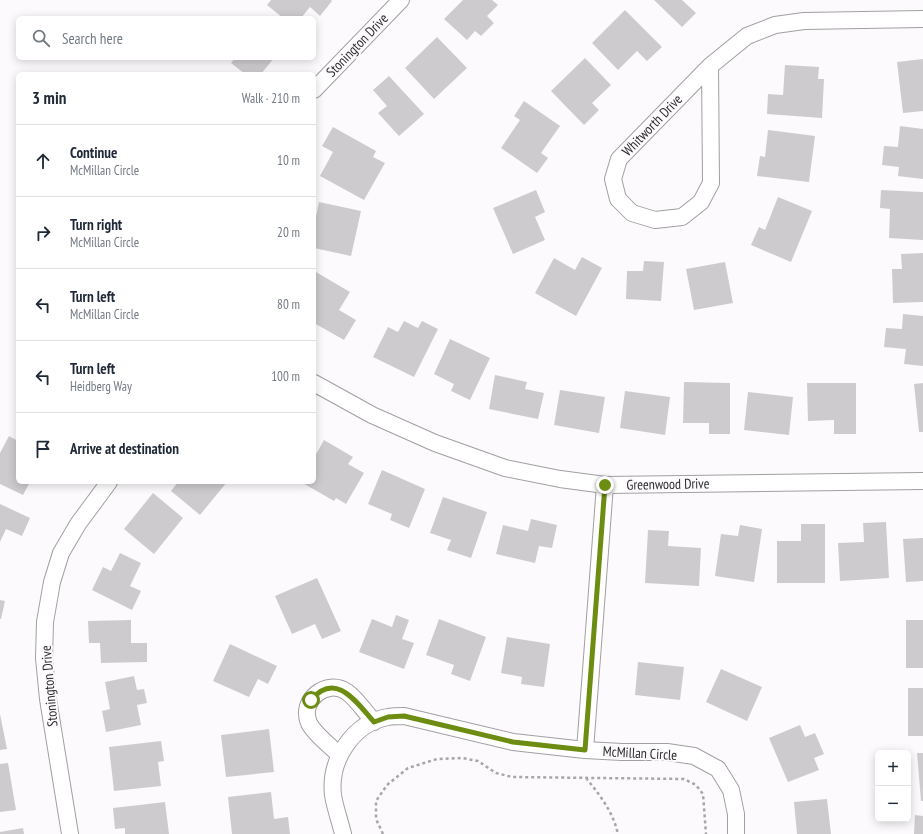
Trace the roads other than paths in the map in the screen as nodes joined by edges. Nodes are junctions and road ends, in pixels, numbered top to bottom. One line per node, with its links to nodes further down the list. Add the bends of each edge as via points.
1 (401, 0): 4 (street, Stonington Drive)
2 (923, 19): 3 (street, Whitworth Drive, via 804,21 775,25 746,36)
3 (710, 66): 3 (street, Whitworth Drive, via 711,183 702,202 682,217 655,220 632,213 618,199 613,179 619,159)
4 (316, 88)
5 (316, 384): 8 (street, Greenwood Drive, via 372,415 435,443 498,466 560,480)
6 (923, 480): 8 (street, Greenwood Drive)
7 (108, 484): 12 (street, Stonington Drive, via 78,524 61,553 52,582 45,622 44,658 48,699)
8 (605, 485): 10 (street)
9 (374, 722): 10 (street, McMillan Circle, via 388,717 404,716 513,742); 11 (street, McMillan Circle, via 361,729); 11 (street, via 348,692 340,688 324,689 316,693 308,707 309,724)
10 (585, 750): 14 (street, McMillan Circle, via 667,752 694,756 718,769 731,790 736,814)
11 (339, 755): 13 (street, McMillan Circle, via 333,774 333,795)
12 (70, 834)
13 (343, 834)
14 (736, 834)

